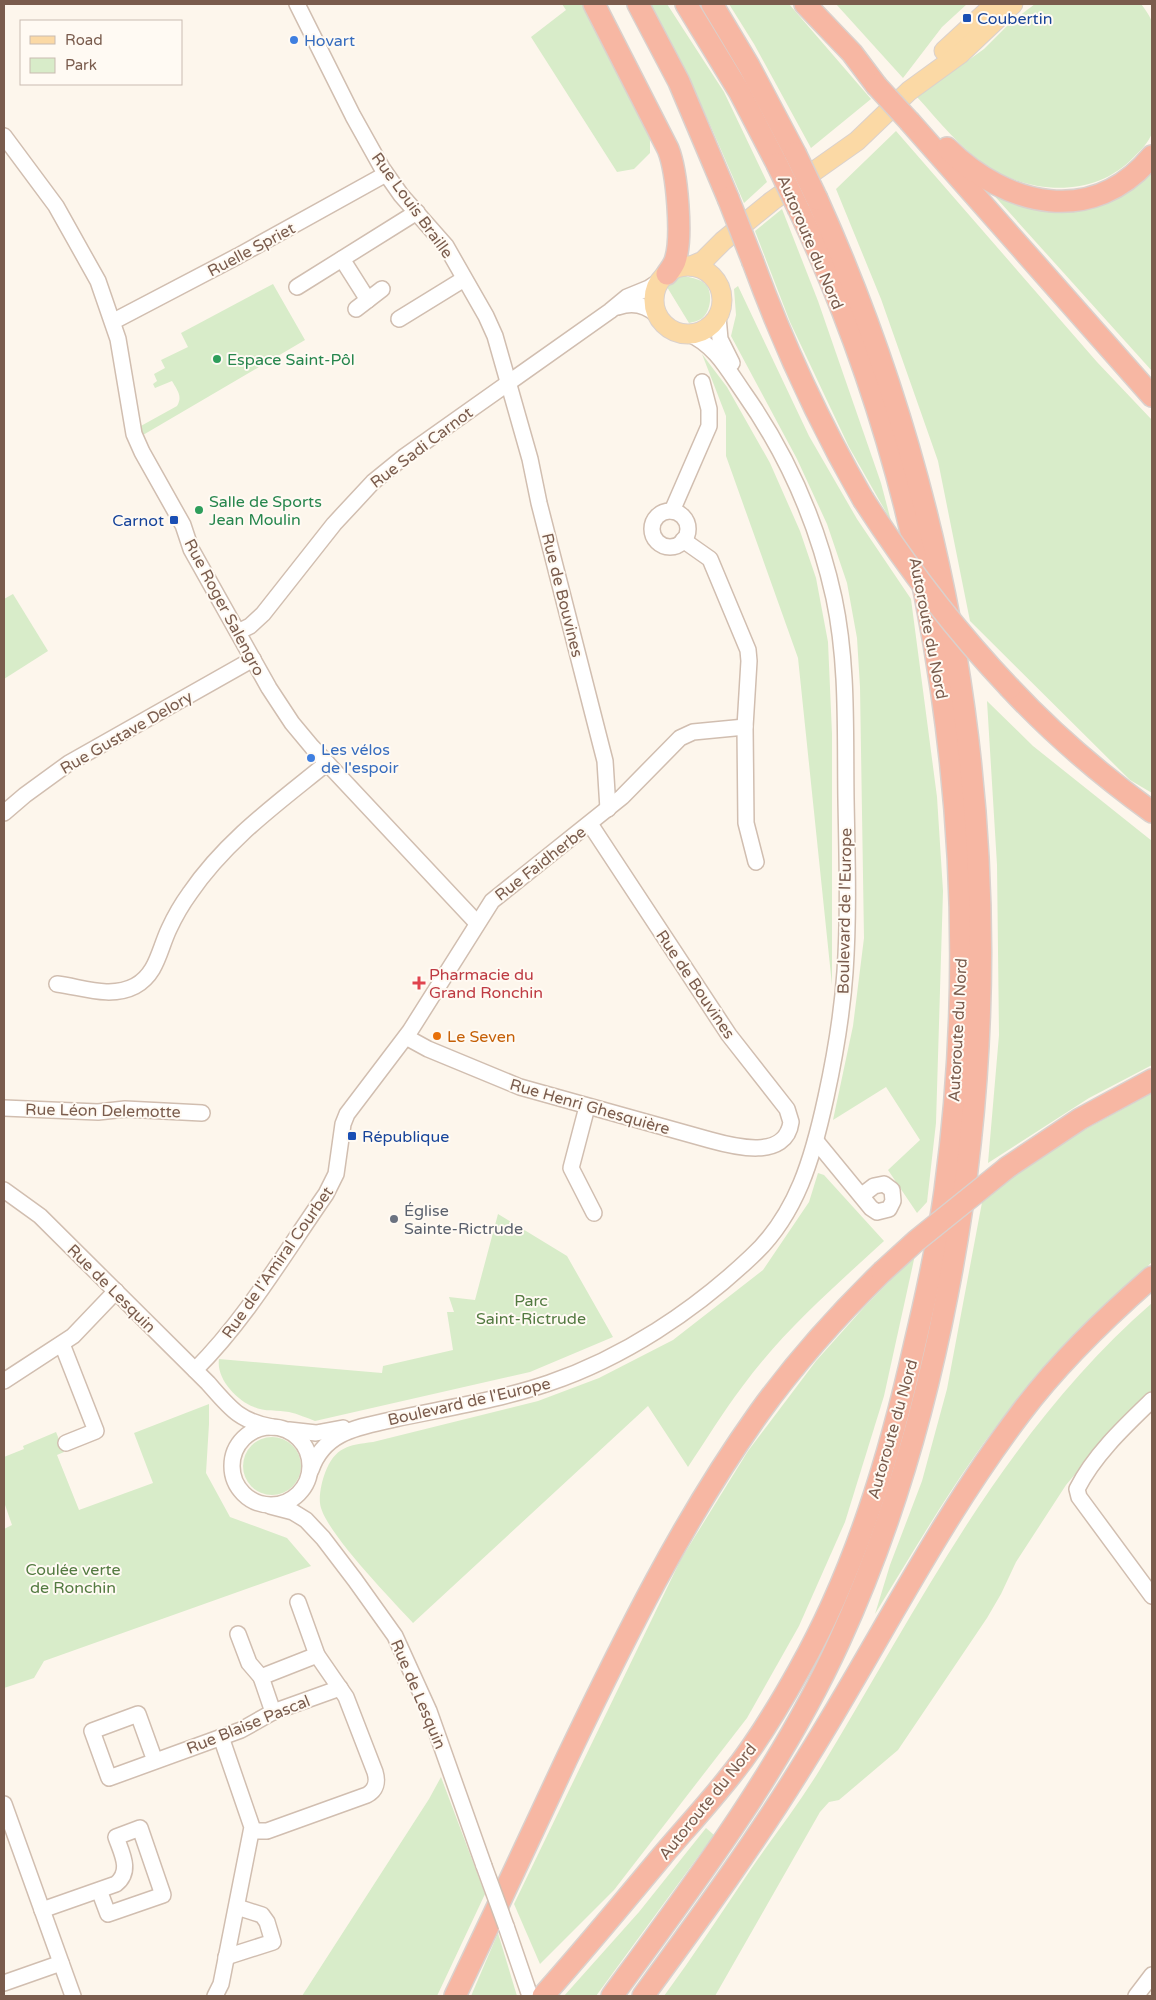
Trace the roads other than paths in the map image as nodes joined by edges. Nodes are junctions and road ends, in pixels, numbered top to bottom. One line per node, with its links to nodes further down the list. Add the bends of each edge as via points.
1 (297, 4): 13 (street, Rue Louis Braille)
2 (594, 4): 18 (highway, via 668,148 674,168 678,246 675,261)
3 (638, 4): 42 (highway, bridge, via 679,82 802,380 863,499 932,597 1010,688 1060,739)
4 (686, 4): 94 (highway, Autoroute du Nord, bridge, via 739,91 799,210 846,323 884,435 919,568 941,685 954,802 960,923 959,1034 946,1188 920,1324 891,1442 848,1565 818,1633 779,1703 732,1774)
5 (712, 4): 95 (highway, Autoroute du Nord, bridge, via 795,153 859,299 898,411 940,567 961,682 976,813 981,915 978,1054 967,1179 940,1330 912,1444 878,1547 842,1636 770,1770)
6 (805, 4): 10 (highway, bridge)
7 (995, 4): 9 (main road, via 921,74)
8 (1013, 4): 9 (main road, via 960,54)
9 (909, 91): 15 (main road, via 856,141 772,201)
10 (913, 119): 12 (highway, via 979,175 1006,190 1033,199 1071,201 1097,195 1123,183); 33 (highway)
11 (4, 136): 29 (street, Rue Roger Salengro, via 71,231 98,281)
12 (1152, 156)
13 (386, 174): 14 (street, Rue Louis Braille); 29 (street, Ruelle Spriet)
14 (417, 212): 16 (street); 19 (street, Rue Louis Braille, via 446,246)
15 (736, 232): 17 (main road, via 703,261); 20 (main road, via 722,258)
16 (342, 259): 21 (street); 23 (street)
17 (691, 266): 18 (main road, via 680,267); 20 (main road, via 708,272)
18 (664, 277): 25 (street, Rue Sadi Carnot, via 649,288 627,297); 26 (main road, via 654,297)
19 (464, 279): 28 (street); 31 (street, Rue Louis Braille, via 490,325)
20 (719, 286): 27 (main road, via 722,303)
21 (297, 287)
22 (382, 289): 23 (street)
23 (368, 300): 24 (street)
24 (356, 309)
25 (610, 311): 26 (street, Rue Sadi Carnot, via 636,304); 31 (street, Rue Sadi Carnot)
26 (657, 315): 30 (main road, via 668,328)
27 (718, 317): 30 (main road, via 704,330); 34 (street, Boulevard de l'Europe, via 721,342)
28 (399, 318)
29 (114, 321): 37 (street, Rue Roger Salengro, via 136,440 182,525 191,549)
30 (688, 334): 34 (street, Boulevard de l'Europe, via 712,348)
31 (509, 382): 37 (street, Rue Sadi Carnot, via 373,482 340,517 263,614); 41 (street, Rue de Bouvines, via 605,761)
32 (702, 382): 35 (street, via 709,409 709,426)
33 (1152, 396)
34 (752, 405): 54 (street, Boulevard de l'Europe, via 794,478 819,544 834,599 843,660 848,906 845,974 832,1069)
35 (672, 511): 36 (street, via 685,520 687,528); 36 (street, via 655,518 654,536 665,546 673,546)
36 (683, 540): 39 (street, via 710,559 748,650)
37 (238, 632): 38 (street, Rue Roger Salengro)
38 (253, 659): 40 (street, Rue Roger Salengro, via 292,723); 43 (street, Rue Gustave Delory, via 69,763)
39 (745, 728): 41 (street, Rue Faidherbe, via 693,732 680,738); 45 (street, via 746,823)
40 (327, 763): 46 (street, Rue Roger Salengro); 47 (street, via 239,836 208,869 173,921 154,967 138,984 112,992)
41 (608, 809): 44 (street, Rue Faidherbe)
42 (1152, 812)
43 (4, 813)
44 (590, 824): 46 (street, Rue Faidherbe, via 498,895); 53 (street, Rue de Bouvines, via 729,1035 787,1109 790,1126)
45 (756, 862)
46 (477, 923): 48 (street, Rue Faidherbe)
47 (57, 984)
48 (406, 1037): 50 (street, Rue Henri Ghesquière, via 483,1073); 61 (street, Rue de l'Amiral Courbet, via 347,1114 336,1174 326,1194 248,1310)
49 (1152, 1080): 92 (highway, bridge, via 1080,1118 1008,1167 916,1241 840,1315 785,1380 734,1451 652,1586)
50 (587, 1107): 53 (street, Rue Henri Ghesquière, via 732,1145 762,1148); 57 (street, via 571,1168)
51 (4, 1108): 52 (street, Rue Léon Delemotte)
52 (202, 1112)
53 (780, 1141)
54 (816, 1141): 56 (street); 65 (street, Boulevard de l'Europe, via 799,1190 771,1236 718,1286 654,1331 599,1362 551,1382 515,1393)
55 (4, 1190): 59 (street, Rue de Lesquin, via 40,1216)
56 (861, 1196)
57 (594, 1213)
58 (1152, 1277): 96 (highway, via 1073,1352 998,1444 954,1510 807,1759 720,1890)
59 (116, 1291): 60 (street, via 80,1330); 61 (street, Rue de Lesquin)
60 (62, 1344): 62 (street); 67 (street, via 96,1431)
61 (195, 1370): 63 (street, Rue de Lesquin)
62 (4, 1381)
63 (215, 1392): 66 (street, Rue de Lesquin, via 245,1420); 68 (street, Rue de Lesquin, via 230,1415 237,1436)
64 (1152, 1400): 72 (street, via 1107,1447 1077,1489 1079,1497)
65 (367, 1425): 66 (street, via 316,1432); 69 (street, via 327,1442 317,1454)
66 (277, 1428): 68 (street, via 256,1430 239,1444); 69 (street, via 297,1436 304,1444 310,1459)
67 (66, 1443)
68 (234, 1453): 70 (street, via 233,1476 240,1491 253,1501)
69 (310, 1475): 70 (street, via 296,1498); 71 (street, Rue de Lesquin, via 306,1498 308,1509)
70 (270, 1506): 71 (street, Rue de Lesquin, via 300,1515)
71 (323, 1538): 93 (street, Rue de Lesquin, bridge, via 382,1616 404,1652 432,1718)
72 (1152, 1596)
73 (298, 1602): 75 (street)
74 (238, 1634): 76 (street, via 249,1663)
75 (316, 1655): 76 (street); 77 (street)
76 (261, 1677): 78 (street)
77 (340, 1688): 78 (street, Rue Blaise Pascal); 82 (street, via 375,1772 374,1790 267,1831)
78 (273, 1712): 79 (street, Rue Blaise Pascal)
79 (222, 1737): 80 (street, Rue Blaise Pascal); 82 (street)
80 (156, 1761): 80 (street, Rue Blaise Pascal, via 138,1714 92,1731 109,1778)
81 (4, 1805): 85 (street)
82 (252, 1831): 84 (street)
83 (99, 1890): 83 (street, via 116,1884 126,1869 116,1837 140,1828 163,1895 108,1914); 85 (street)
84 (237, 1907): 86 (street); 86 (street, via 262,1915 273,1942)
85 (42, 1910): 87 (street)
86 (226, 1957): 91 (street, via 221,1984)
87 (61, 1963): 89 (street); 90 (street)
88 (1152, 1975): 97 (street)
89 (4, 1983)
90 (73, 1996)
91 (215, 1996)
92 (455, 1996)
93 (530, 1996)
94 (543, 1996)
95 (612, 1996)
96 (643, 1996)
97 (1136, 1996)

